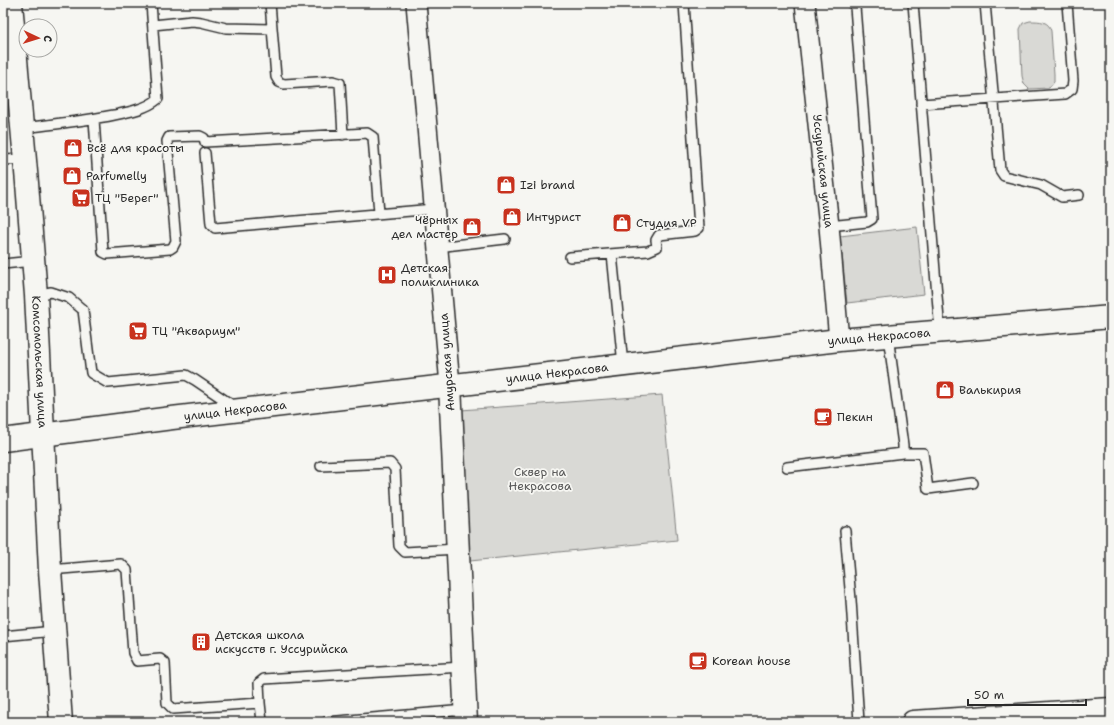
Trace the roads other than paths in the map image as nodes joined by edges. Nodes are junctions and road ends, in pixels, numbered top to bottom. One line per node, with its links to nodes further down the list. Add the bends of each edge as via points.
1 (11, 3): 17 (main road, Комсомольская улица)
2 (151, 3): 12 (lane)
3 (270, 3): 13 (lane)
4 (416, 3): 23 (street, Амурская улица)
5 (684, 3): 28 (lane, via 699,228 695,231 659,235 656,240 657,247 648,252)
6 (805, 3): 7 (lane); 25 (street, Уссурийская улица)
7 (808, 3)
8 (852, 3): 25 (lane, via 855,7 872,219 868,222)
9 (913, 3): 15 (lane)
10 (985, 3): 14 (lane)
11 (1067, 3): 14 (lane, via 1072,88 1059,95)
12 (153, 25): 13 (lane, via 192,21 226,28); 16 (lane, via 158,99 133,111)
13 (271, 29): 18 (lane, via 276,77 279,82 340,83)
14 (993, 99): 15 (lane); 22 (lane, via 1000,170 1004,176 1041,185 1062,197)
15 (921, 104): 34 (lane)
16 (94, 119): 17 (lane); 18 (lane, via 103,252 107,254 173,247 176,241 167,141 169,137 200,136 204,138 204,142)
17 (23, 128): 20 (main road, Комсомольская улица)
18 (343, 135): 24 (lane, via 367,133 373,137)
19 (205, 153): 24 (lane, via 211,224 215,228)
20 (25, 158): 21 (lane); 30 (main road, Комсомольская улица)
21 (3, 160)
22 (1079, 195)
23 (434, 209): 24 (lane); 27 (street, Амурская улица)
24 (379, 214)
25 (829, 226): 36 (street, Уссурийская улица)
26 (505, 239): 27 (lane)
27 (438, 247): 38 (street, Амурская улица)
28 (612, 254): 29 (lane); 37 (lane)
29 (570, 257)
30 (33, 261): 31 (lane); 32 (main road, Комсомольская улица)
31 (3, 264)
32 (36, 295): 39 (lane, via 51,292 69,298 82,310 91,373 108,383 186,376); 40 (main road, Комсомольская улица)
33 (1111, 317): 34 (main road, улица Некрасова)
34 (940, 332): 35 (main road, улица Некрасова)
35 (888, 336): 36 (main road, улица Некрасова); 42 (lane)
36 (839, 340): 37 (main road, улица Некрасова)
37 (623, 365): 38 (main road, улица Некрасова)
38 (450, 385): 39 (main road, улица Некрасова); 47 (main road, Амурская улица)
39 (239, 410): 40 (main road, улица Некрасова)
40 (43, 435): 41 (main road, улица Некрасова); 48 (main road, Комсомольская улица)
41 (3, 440)
42 (903, 453): 44 (lane); 45 (lane, via 923,453 928,489)
43 (321, 466): 47 (lane, via 390,463 395,469 399,546 405,552)
44 (786, 467)
45 (973, 483)
46 (845, 531): 58 (lane, via 852,600)
47 (457, 549): 51 (main road, Амурская улица)
48 (50, 570): 49 (main road, Комсомольская улица); 52 (lane, via 121,564 127,570 133,653 137,661 160,659 165,663 167,703 173,709)
49 (54, 631): 50 (lane); 55 (main road, Комсомольская улица)
50 (3, 636)
51 (463, 667): 52 (lane, via 264,679 259,683); 54 (main road, Амурская улица)
52 (260, 703): 56 (lane)
53 (1111, 709): 59 (main road)
54 (465, 716): 57 (lane)
55 (61, 722)
56 (262, 722)
57 (326, 722)
58 (858, 722)
59 (913, 722)

